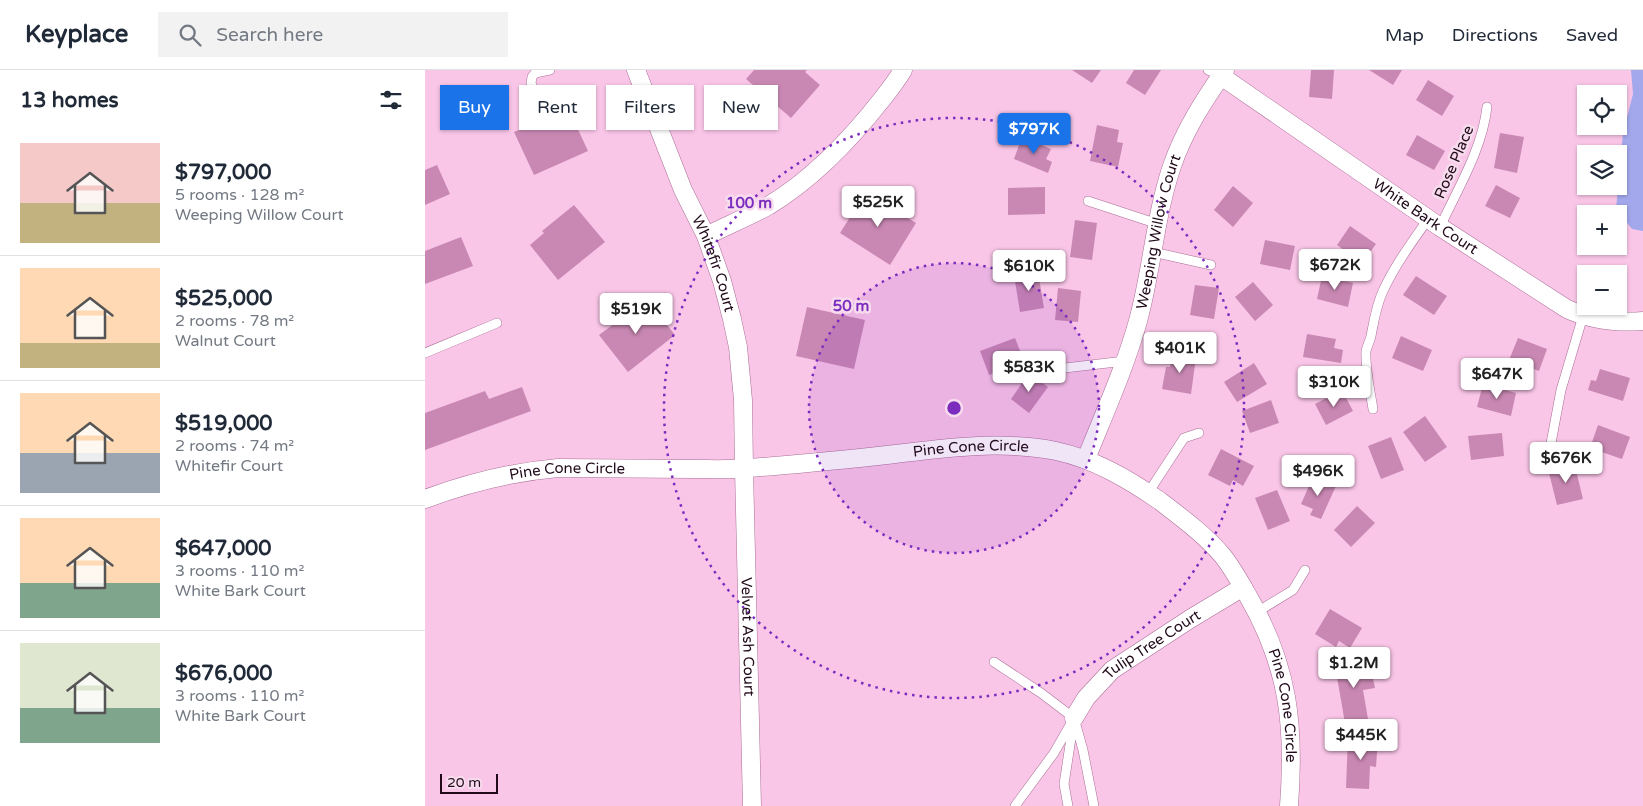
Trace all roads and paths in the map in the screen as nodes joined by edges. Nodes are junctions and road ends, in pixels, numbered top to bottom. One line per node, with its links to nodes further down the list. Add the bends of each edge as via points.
1 (546, 70): 5 (lane, via 535,73)
2 (636, 70): 10 (street, Whitefir Court, via 683,190)
3 (903, 70): 10 (street, via 869,115 817,169 767,206)
4 (1218, 72): 8 (street, White Bark Court); 9 (street, Weeping Willow Court, via 1172,166)
5 (532, 85)
6 (1487, 107): 8 (lane, Rose Place, via 1483,132 1471,165)
7 (1089, 201): 9 (lane)
8 (1434, 223): 13 (street, White Bark Court, via 1541,294); 19 (lane, Rose Place, via 1404,253 1376,309 1366,350)
9 (1158, 224): 11 (street, Weeping Willow Court)
10 (705, 236): 23 (street, Whitefir Court, via 721,281 738,347)
11 (1153, 252): 12 (lane); 17 (street, Weeping Willow Court, via 1138,321)
12 (1211, 265)
13 (1583, 316): 14 (street, White Bark Court, via 1605,321); 21 (lane, via 1561,390)
14 (1643, 322)
15 (497, 323): 16 (lane)
16 (425, 353)
17 (1125, 361): 18 (lane); 22 (street, Weeping Willow Court)
18 (1056, 369)
19 (1373, 408)
20 (1199, 433): 24 (lane, via 1184,438)
21 (1551, 442)
22 (1086, 459): 23 (street, Pine Cone Circle, via 1023,447 992,447 939,449); 24 (street, Pine Cone Circle)
23 (744, 469): 25 (street, Pine Cone Circle, via 558,468 479,481); 31 (street, Velvet Ash Court)
24 (1148, 493): 27 (street, Pine Cone Circle, via 1212,544)
25 (425, 499)
26 (1305, 570): 28 (lane, via 1293,590)
27 (1243, 588): 28 (street, Pine Cone Circle); 30 (street, Tulip Tree Court, via 1112,670 1086,698)
28 (1257, 612): 35 (street, Pine Cone Circle, via 1280,668 1288,700 1292,744)
29 (994, 662): 30 (lane)
30 (1074, 718): 32 (lane, via 1054,753); 33 (lane, via 1064,784); 34 (lane)
31 (752, 806)
32 (1015, 806)
33 (1068, 806)
34 (1095, 806)
35 (1289, 806)

